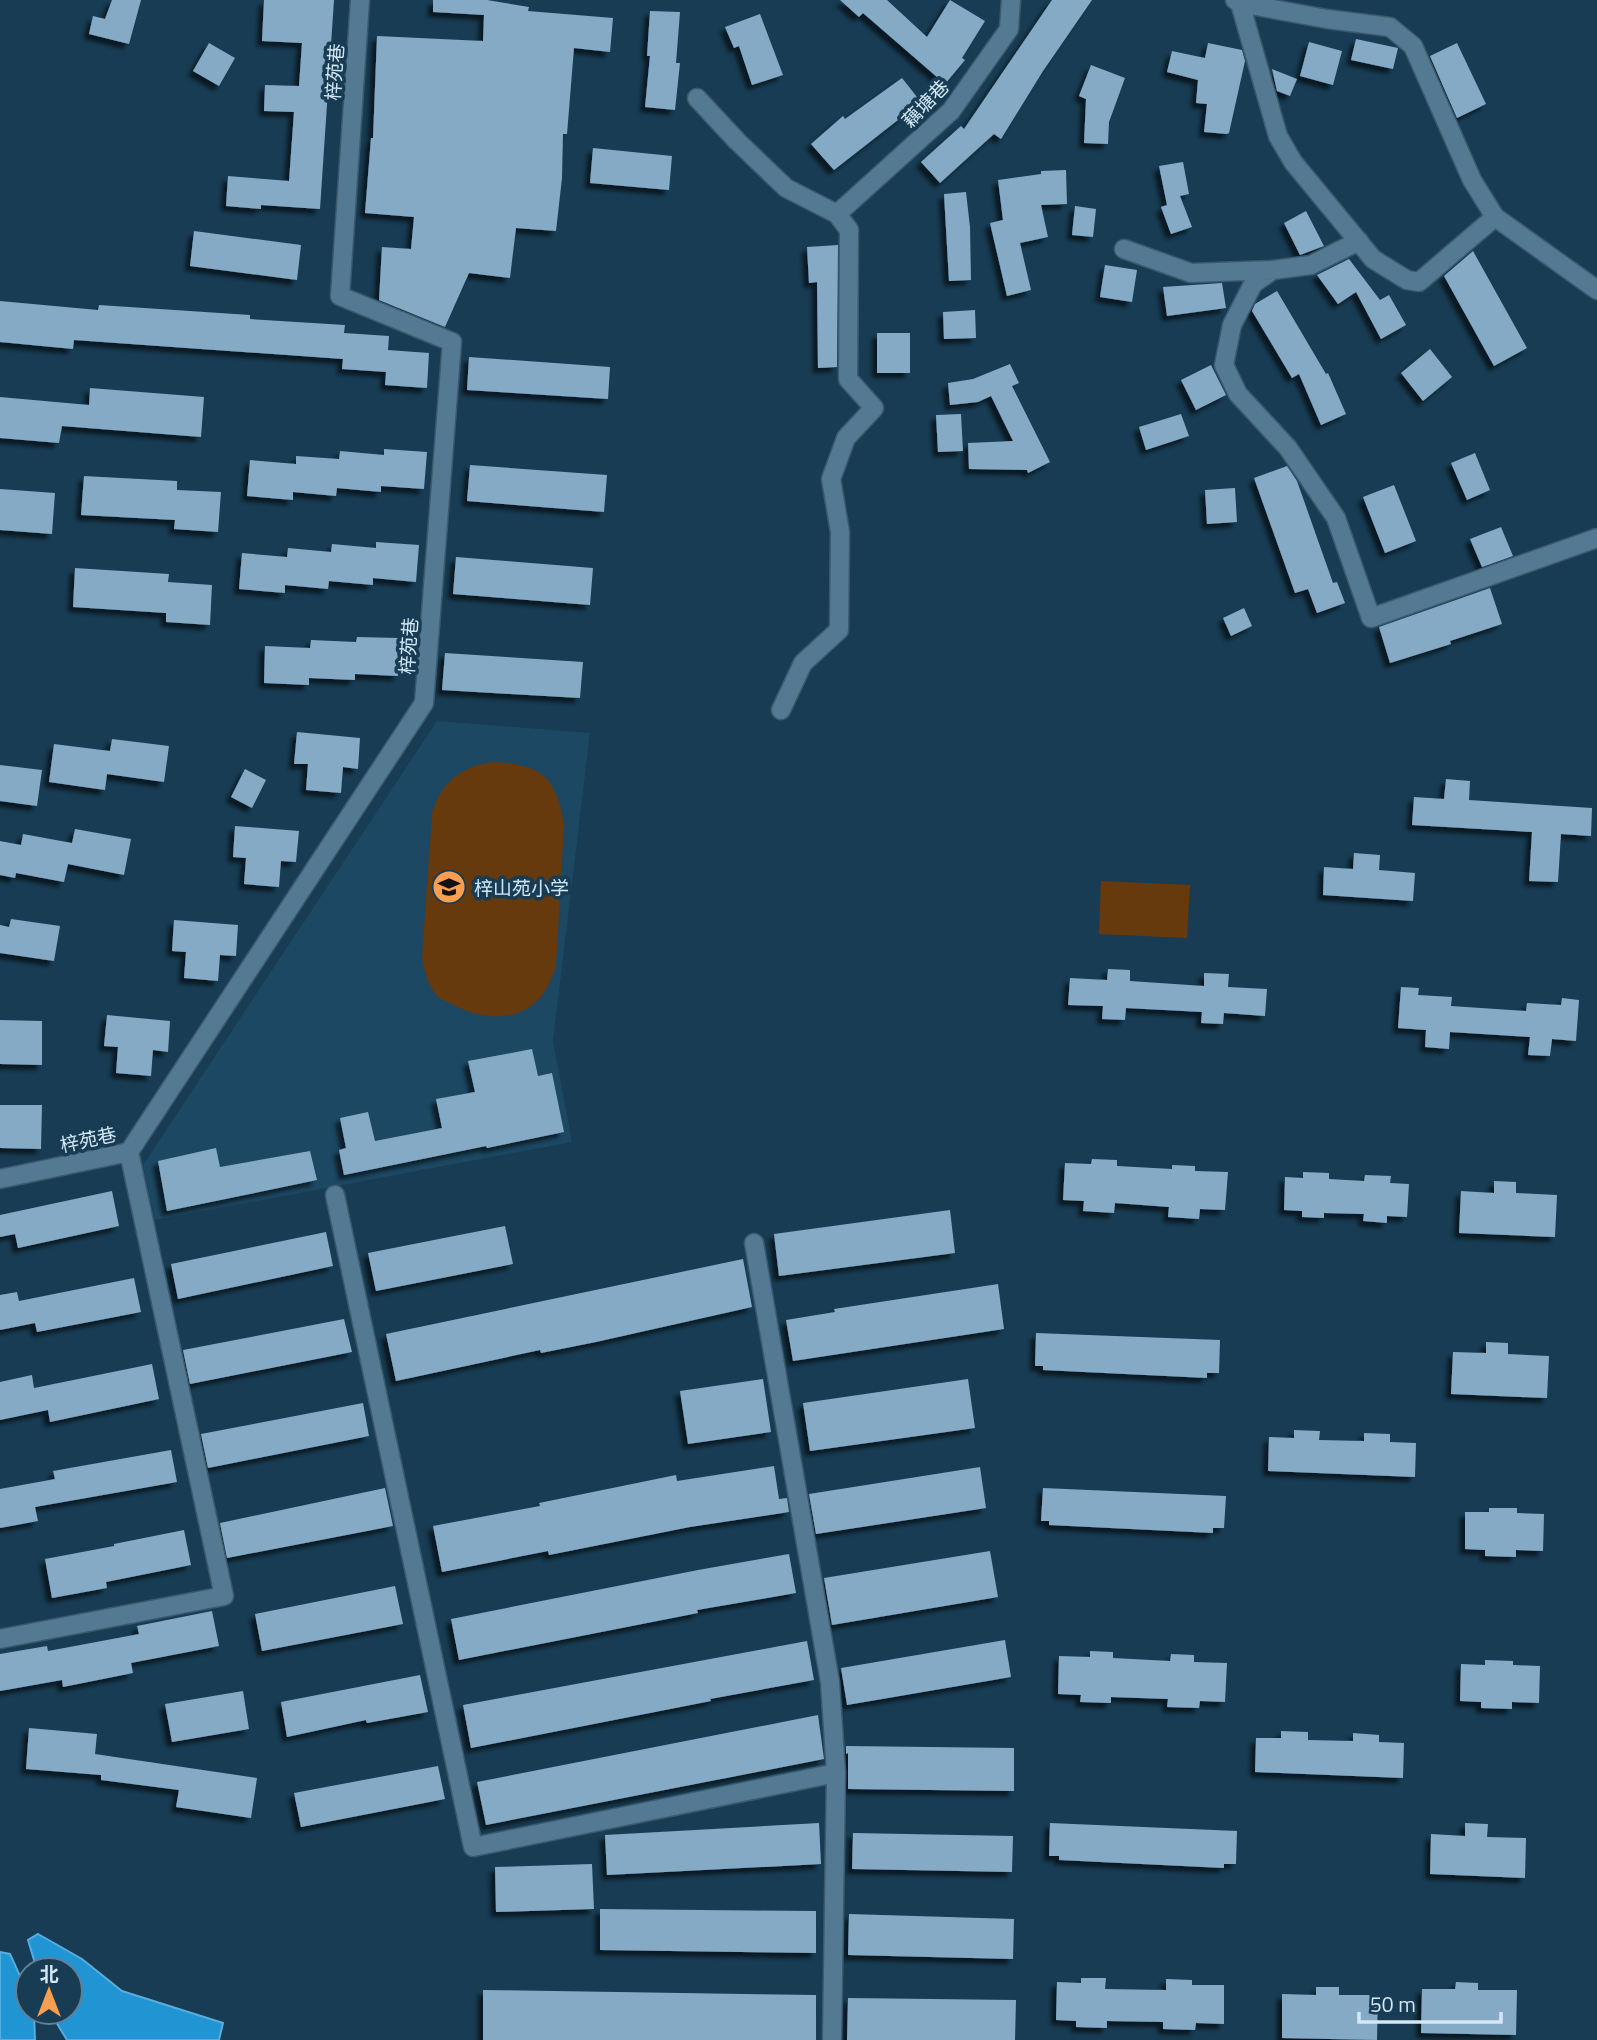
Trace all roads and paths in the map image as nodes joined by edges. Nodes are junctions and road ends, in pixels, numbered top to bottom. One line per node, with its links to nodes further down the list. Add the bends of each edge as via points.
1 (360, 0): 13 (street, 梓苑巷, via 340,296 452,342 424,703)
2 (1011, 0): 5 (street, 藕塘巷, via 1009,29 951,111)
3 (1238, 2): 6 (street, via 1390,27 1413,46 1472,180); 7 (street, via 1278,136 1293,162)
4 (697, 98): 5 (street, via 786,188)
5 (837, 214): 12 (street, via 849,230 848,379 874,408 846,438 831,479 840,533 839,630 803,663)
6 (1495, 217): 7 (street, via 1419,282 1373,259); 10 (street)
7 (1359, 241): 9 (street, via 1311,265)
8 (1124, 249): 9 (street, via 1191,273)
9 (1273, 270): 11 (street, via 1254,284 1237,315 1224,365 1238,394 1288,448 1336,518 1370,618)
10 (1597, 290)
11 (1597, 538)
12 (781, 710)
13 (129, 1152): 14 (street, 梓苑巷); 17 (street, via 224,1595)
14 (0, 1179)
15 (334, 1195): 18 (street, via 473,1847)
16 (754, 1244): 18 (street, via 830,1682)
17 (0, 1639)
18 (836, 1773): 19 (street)
19 (832, 2040)

